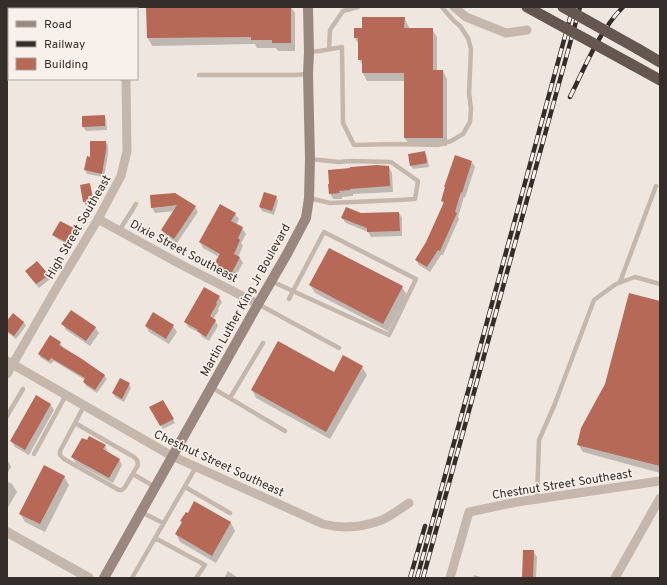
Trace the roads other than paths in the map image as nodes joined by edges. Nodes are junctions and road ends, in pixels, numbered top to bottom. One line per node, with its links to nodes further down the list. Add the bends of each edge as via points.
1 (308, 7): 9 (main road, Martin Luther King Jr Boulevard)
2 (358, 7): 8 (lane, via 343,11 330,30)
3 (442, 7): 8 (lane, via 468,38 470,49 470,122 463,134 451,141 438,145 354,145 343,123 342,47)
4 (454, 7): 7 (street, via 466,17 506,33)
5 (527, 7): 14 (highway, bridge)
6 (563, 7): 10 (highway, bridge)
7 (527, 30)
8 (329, 49): 9 (lane)
9 (309, 52): 11 (main road, Martin Luther King Jr Boulevard)
10 (660, 62)
11 (308, 74): 12 (lane); 15 (main road, Martin Luther King Jr Boulevard)
12 (199, 75)
13 (126, 80): 19 (street, High Street Southeast, via 127,150 121,176)
14 (660, 80)
15 (310, 159): 17 (main road, Martin Luther King Jr Boulevard); 17 (lane, via 391,162 418,181 415,199 330,203)
16 (656, 186): 22 (lane)
17 (309, 198): 21 (main road, Martin Luther King Jr Boulevard, via 306,218)
18 (136, 204): 20 (lane)
19 (98, 219): 20 (street, Dixie Street Southeast); 29 (street, High Street Southeast)
20 (119, 230): 26 (street, Dixie Street Southeast)
21 (271, 281): 24 (lane); 26 (main road, Martin Luther King Jr Boulevard)
22 (620, 282): 23 (lane, via 635,277); 47 (lane, via 594,300 539,440)
23 (660, 284)
24 (293, 291): 24 (lane, via 389,335 416,279 324,232); 25 (lane)
25 (289, 299)
26 (258, 304): 28 (lane); 31 (main road, Martin Luther King Jr Boulevard)
27 (263, 343): 34 (lane)
28 (339, 348)
29 (10, 363): 30 (street, High Street Southeast); 33 (street, Chestnut Street Southeast)
30 (7, 374)
31 (211, 387): 34 (lane); 40 (main road, Martin Luther King Jr Boulevard)
32 (23, 389): 36 (lane)
33 (66, 395): 35 (street, Chestnut Street Southeast); 39 (lane)
34 (230, 398): 38 (lane)
35 (84, 406): 37 (lane); 40 (street, Chestnut Street Southeast)
36 (8, 414)
37 (75, 423): 42 (lane, via 134,457 138,465); 42 (lane, via 60,452 64,459 119,490 125,487)
38 (284, 431)
39 (34, 454)
40 (172, 456): 41 (street, Chestnut Street Southeast); 44 (main road, Martin Luther King Jr Boulevard)
41 (196, 467): 45 (lane); 48 (street, Chestnut Street Southeast, via 331,526 362,526 383,519)
42 (133, 474): 44 (lane)
43 (660, 481): 47 (street, Chestnut Street Southeast)
44 (155, 487): 49 (main road, Martin Luther King Jr Boulevard)
45 (185, 487): 50 (lane); 51 (lane)
46 (660, 498): 59 (street)
47 (538, 499): 58 (street, Chestnut Street Southeast, via 469,512)
48 (409, 503)
49 (141, 512): 51 (lane); 55 (main road, Martin Luther King Jr Boulevard)
50 (230, 513)
51 (163, 523): 53 (lane)
52 (7, 532): 54 (street)
53 (155, 538): 56 (lane); 57 (lane, via 205,565)
54 (88, 578)
55 (104, 578)
56 (132, 578)
57 (196, 578)
58 (450, 578)
59 (615, 578)

